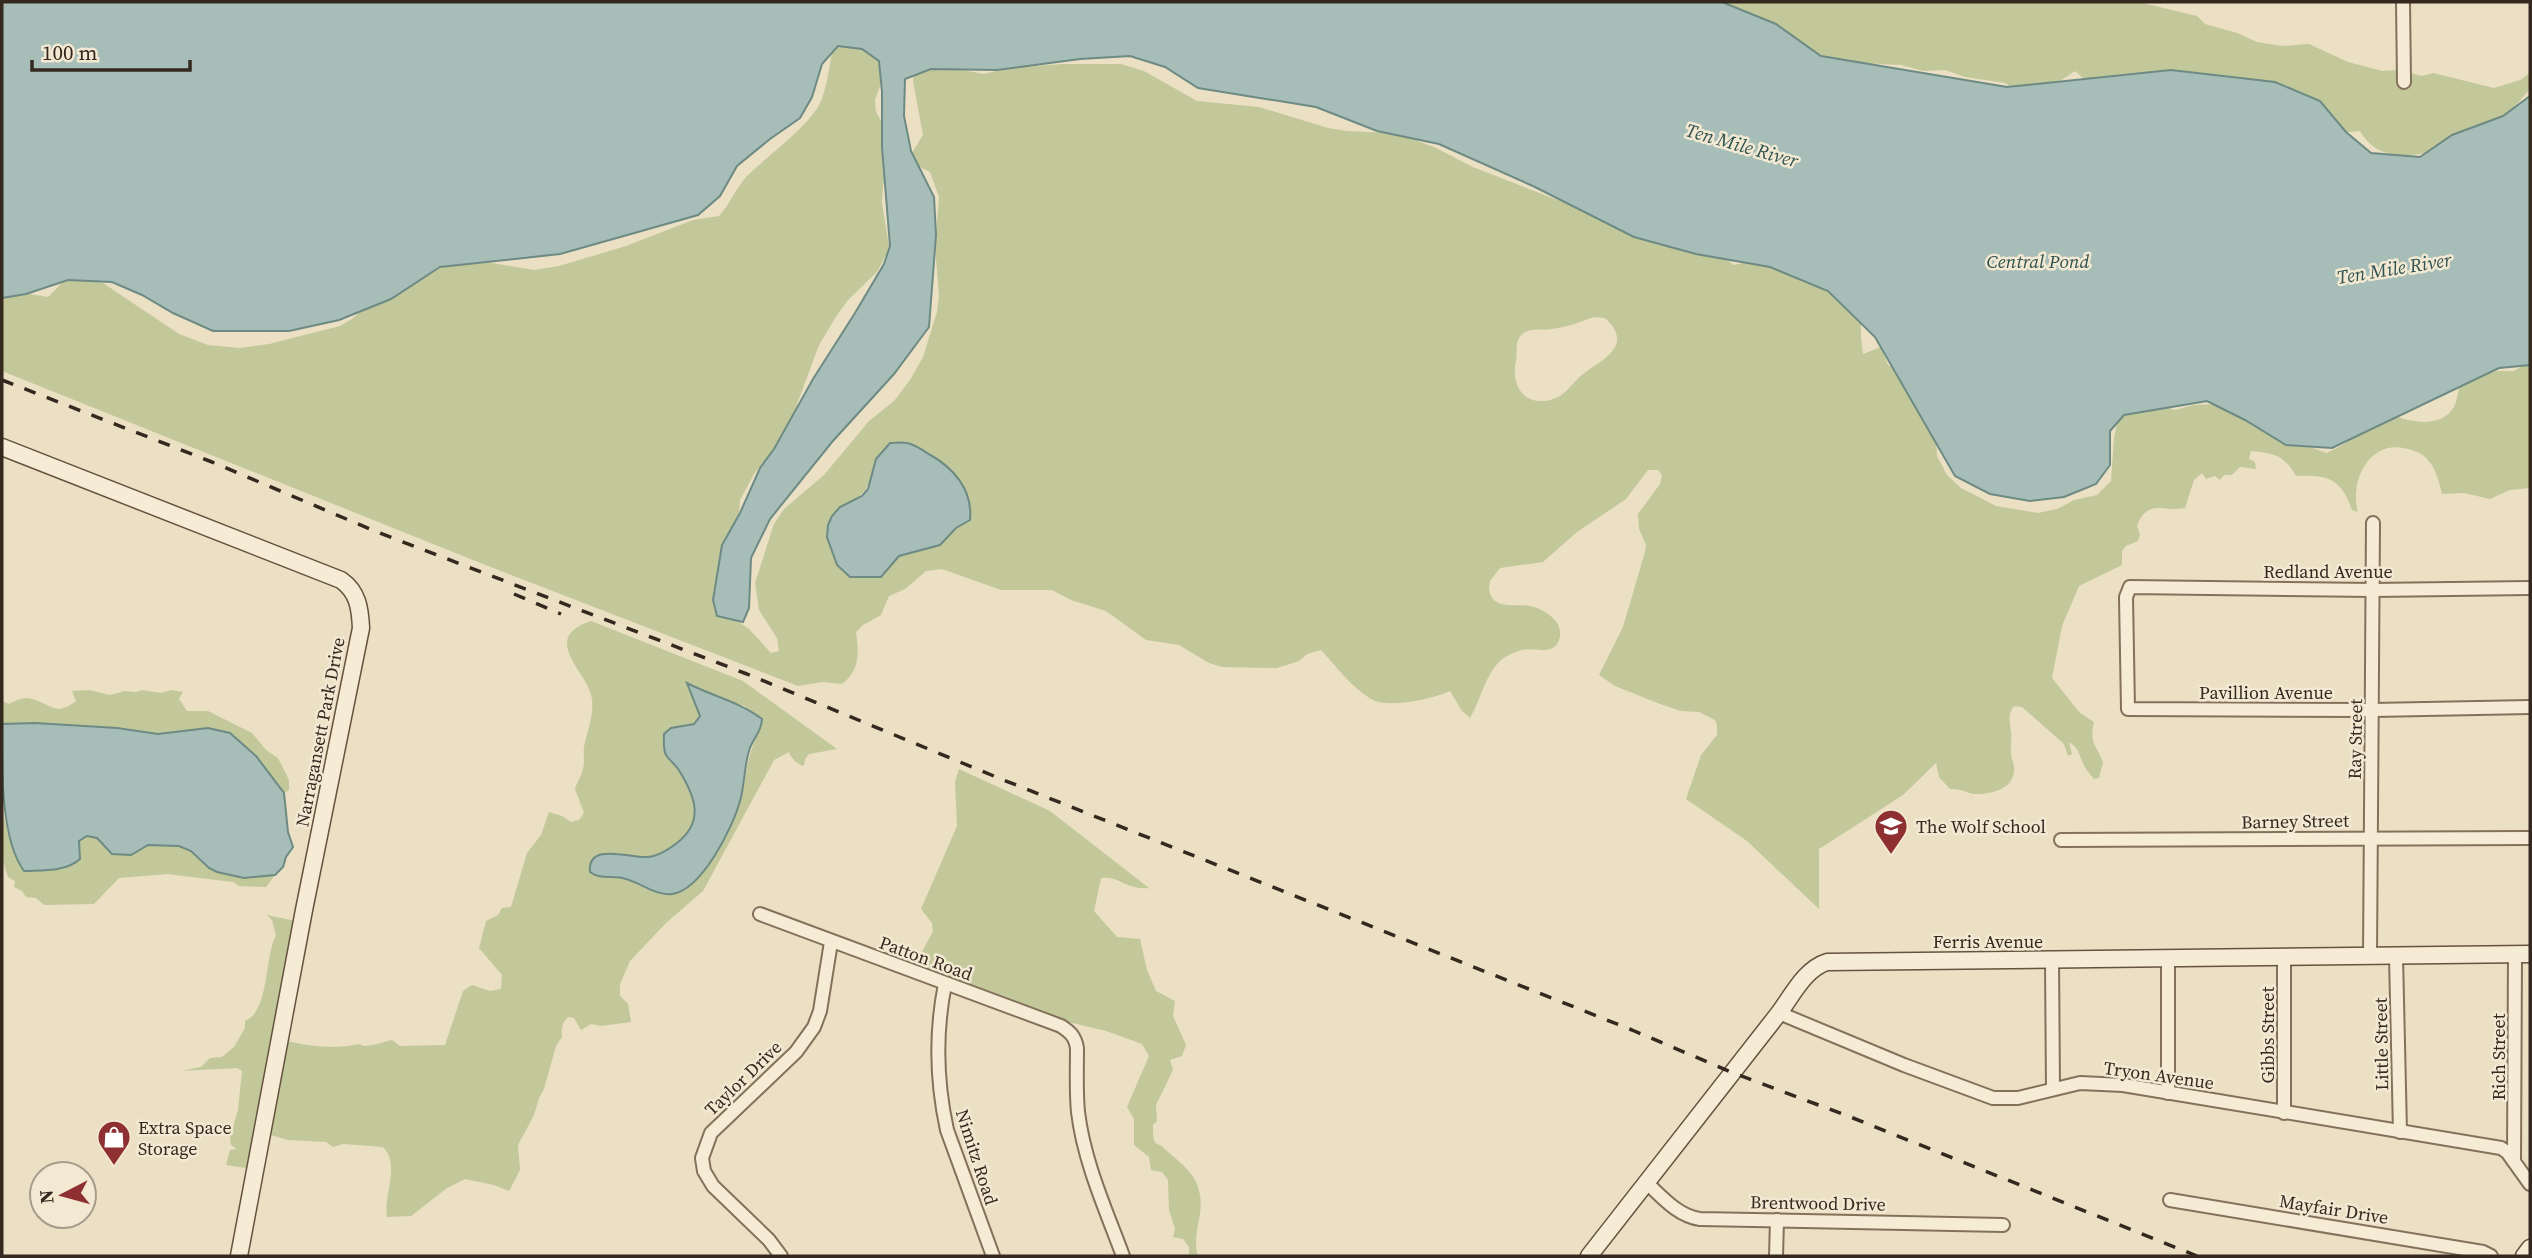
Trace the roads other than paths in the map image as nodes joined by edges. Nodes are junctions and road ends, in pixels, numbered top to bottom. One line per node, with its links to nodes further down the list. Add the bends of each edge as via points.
1 (2403, 2): 2 (street)
2 (2404, 82)
3 (2, 447): 34 (street, Narragansett Park Drive, via 341,580 357,597 361,628)
4 (2373, 523): 6 (street, Ray Street)
5 (2530, 588): 6 (street, Redland Avenue)
6 (2373, 590): 8 (street, Redland Avenue, via 2130,587 2126,597); 9 (street, Ray Street)
7 (2530, 707): 9 (street, Pavillion Avenue)
8 (2128, 709): 9 (street, Pavillion Avenue)
9 (2373, 710): 10 (street, Ray Street)
10 (2371, 837): 11 (street, Barney Street); 12 (street, Barney Street); 16 (street, Ray Street)
11 (2530, 838)
12 (2061, 840)
13 (760, 914): 14 (street, Patton Road)
14 (831, 942): 21 (street, Patton Road); 35 (street, Taylor Drive, via 814,1027 796,1052 711,1133 702,1158 713,1186 769,1240)
15 (2523, 954): 17 (street, Ferris Avenue); 27 (street, Rich Street)
16 (2370, 956): 17 (street, Ferris Avenue); 18 (street, Ferris Avenue)
17 (2396, 956): 26 (street, Little Street)
18 (2284, 957): 19 (street, Ferris Avenue); 25 (street, Gibbs Street)
19 (2168, 959): 20 (street, Ferris Avenue); 24 (street)
20 (2052, 960): 22 (street, Ferris Avenue, via 1827,962 1808,972); 23 (street)
21 (945, 984): 36 (street, Nimitz Road, via 937,1049 942,1108); 37 (street, Patton Road, via 1072,1033 1083,1140)
22 (1779, 1013): 23 (street, Tryon Avenue, via 1993,1098 2018,1098); 28 (street, Ferris Avenue)
23 (2053, 1089): 24 (street, Tryon Avenue, via 2097,1083)
24 (2168, 1093): 25 (street, Tryon Avenue)
25 (2284, 1113): 26 (street, Tryon Avenue)
26 (2400, 1132): 27 (street, Tryon Avenue, via 2501,1148)
27 (2514, 1160): 29 (street)
28 (1646, 1182): 31 (street, Brentwood Drive, via 1689,1218); 38 (street, Ferris Avenue)
29 (2530, 1184)
30 (2169, 1200): 40 (street, Mayfair Drive)
31 (1777, 1220): 32 (street, Brentwood Drive); 39 (street)
32 (2003, 1224)
33 (2530, 1248): 41 (street)
34 (239, 1256)
35 (778, 1256)
36 (993, 1256)
37 (1123, 1256)
38 (1589, 1256)
39 (1776, 1256)
40 (2491, 1256)
41 (2524, 1256)

